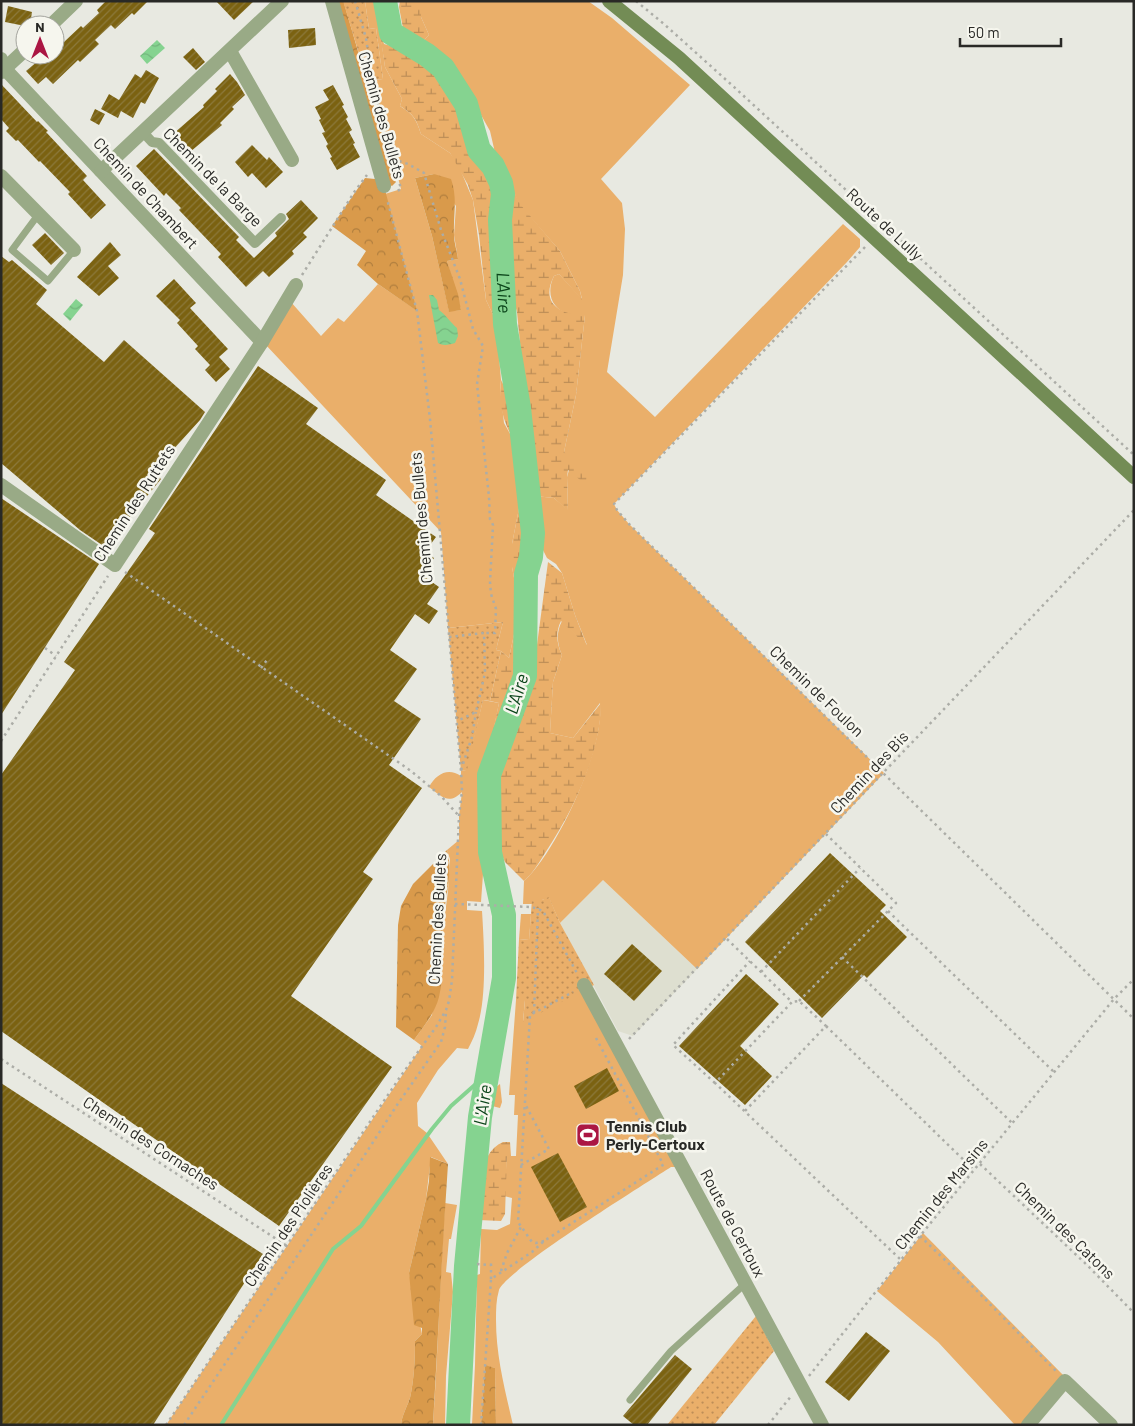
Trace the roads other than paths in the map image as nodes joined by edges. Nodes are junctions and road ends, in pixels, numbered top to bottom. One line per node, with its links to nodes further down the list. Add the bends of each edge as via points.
1 (76, 1): 5 (street)
2 (282, 1): 6 (street, Chemin de la Barge)
3 (332, 1): 13 (street, Chemin des Bullets)
4 (609, 1): 19 (main road, Route de Lully, via 679,58)
5 (61, 15)
6 (230, 51): 9 (street, Chemin de la Barge); 10 (street)
7 (15, 57): 8 (street)
8 (2, 67): 11 (street, Chemin de Chambert)
9 (142, 131): 11 (street, Chemin de la Barge); 15 (street, Chemin de la Barge, via 152,142 159,144 255,243)
10 (292, 160)
11 (101, 171): 18 (street, Chemin de Chambert)
12 (1, 176): 14 (street)
13 (384, 190)
14 (38, 214): 16 (street); 16 (lane, via 12,250 48,281)
15 (281, 218)
16 (74, 250)
17 (296, 285): 18 (street, Chemin des Ruttets)
18 (262, 342): 20 (street, Chemin des Ruttets, via 115,565)
19 (1134, 477)
20 (1, 485)
21 (584, 986): 22 (street, Route de Certoux)
22 (746, 1283): 23 (lane, via 671,1351); 24 (street, Route de Certoux)
23 (630, 1400)
24 (822, 1425)
25 (1028, 1425): 26 (street, via 1065,1381)
26 (1111, 1425)

